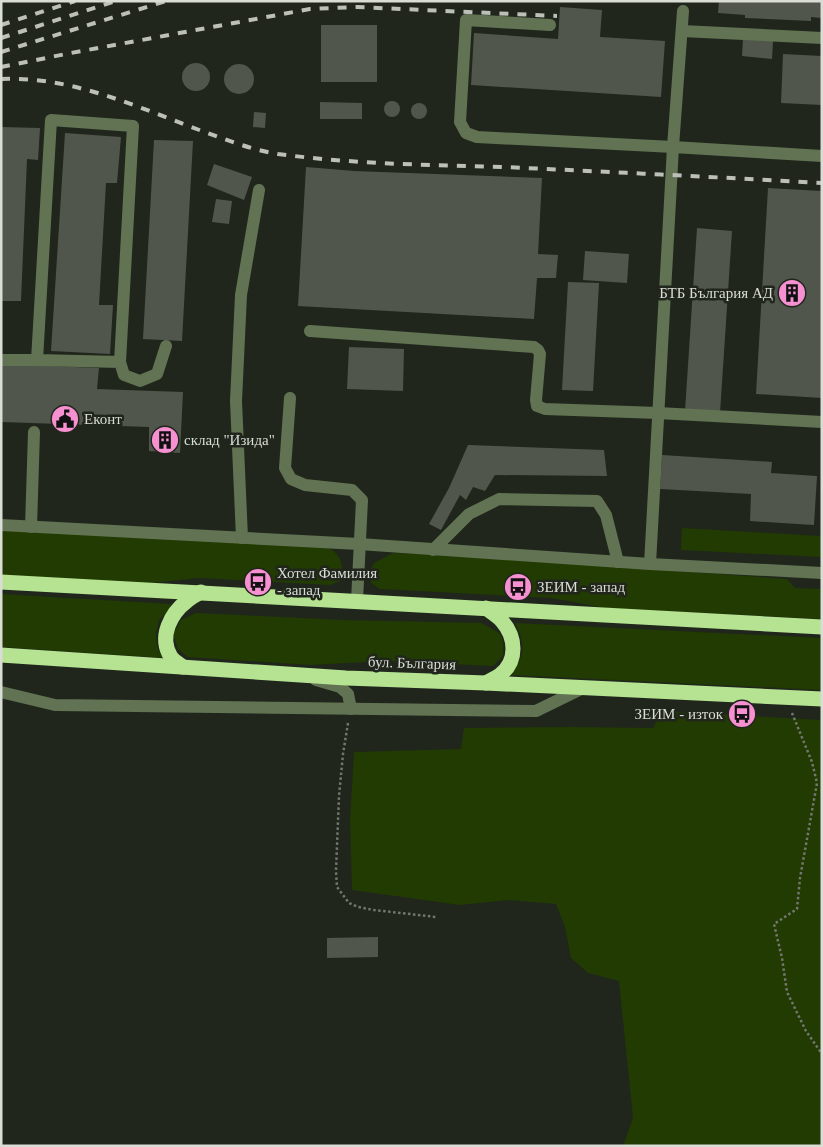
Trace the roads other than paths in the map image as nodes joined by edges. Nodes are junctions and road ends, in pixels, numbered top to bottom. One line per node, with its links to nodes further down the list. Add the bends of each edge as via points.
1 (683, 11): 3 (street)
2 (550, 26): 5 (street, via 466,20 460,122 466,133 477,137)
3 (682, 31): 4 (street); 5 (street)
4 (822, 38)
5 (673, 147): 6 (street); 14 (street)
6 (822, 156)
7 (259, 190): 19 (street, via 241,295 236,401)
8 (310, 331): 14 (street, via 534,347 540,354 537,406 545,409)
9 (166, 346): 12 (street, via 157,374 140,381 124,375)
10 (1, 360): 11 (street)
11 (37, 360): 12 (street); 12 (street, via 51,120 133,126)
12 (120, 362)
13 (290, 398): 20 (street, via 285,468 291,479 304,485 352,490 362,500)
14 (658, 413): 15 (street); 23 (street)
15 (822, 422)
16 (34, 432): 18 (street)
17 (1, 525): 18 (street)
18 (31, 527): 19 (street)
19 (242, 538): 20 (street)
20 (359, 544): 21 (street); 27 (street)
21 (433, 550): 22 (street); 22 (street, via 469,514 500,499 597,501 606,514)
22 (618, 562): 23 (street)
23 (650, 564): 24 (street)
24 (822, 573)
25 (1, 582): 26 (highway)
26 (201, 592): 27 (highway); 31 (highway, via 186,601 169,622 165,635 171,657)
27 (357, 601): 28 (highway)
28 (486, 608): 29 (highway); 33 (highway, via 508,630 513,653 510,664 501,674)
29 (822, 627)
30 (1, 655): 31 (highway, бул. България)
31 (183, 667): 32 (highway, бул. България)
32 (302, 675): 33 (highway, бул. България); 37 (street, via 340,687 348,694)
33 (486, 683): 34 (highway, бул. България)
34 (583, 688): 36 (highway, бул. България); 37 (street, via 536,711)
35 (1, 692): 37 (street, via 55,705)
36 (822, 700)
37 (350, 709)

